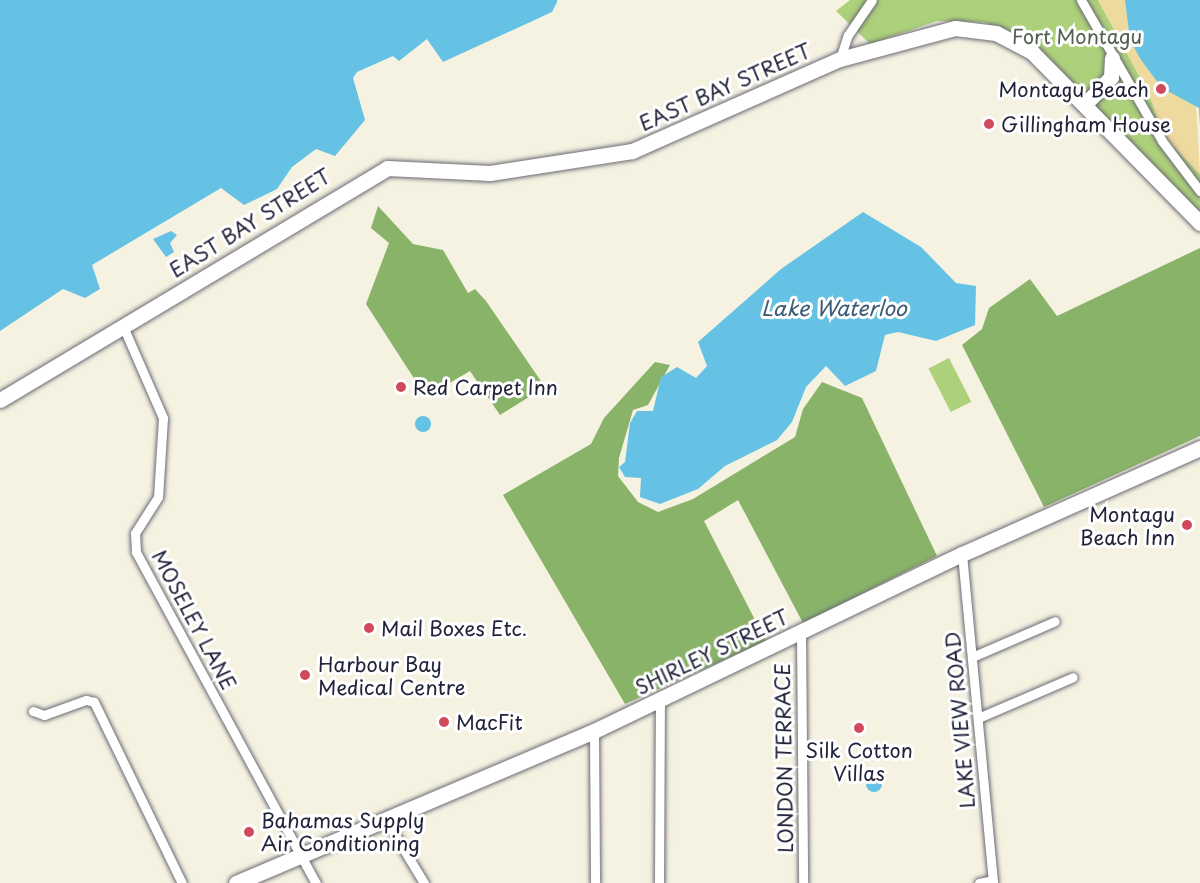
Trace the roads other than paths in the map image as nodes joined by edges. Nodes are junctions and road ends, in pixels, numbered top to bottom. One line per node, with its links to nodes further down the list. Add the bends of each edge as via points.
1 (872, 0): 4 (street, via 848,35)
2 (1081, 0): 3 (street)
3 (1112, 58): 5 (highway, via 1111,77); 6 (street)
4 (840, 59): 5 (highway, EAST BAY STREET, via 928,32 974,28 1032,52); 8 (highway, EAST BAY STREET, via 632,151 490,173 387,168)
5 (1086, 103): 7 (highway, EAST BAY STREET)
6 (1200, 191)
7 (1200, 223)
8 (122, 324): 9 (highway, EAST BAY STREET); 21 (street, MOSELEY LANE, via 163,418 158,497 135,533 136,552)
9 (0, 400)
10 (1200, 448): 11 (highway, SHIRLEY STREET)
11 (962, 554): 13 (highway, SHIRLEY STREET); 14 (street, LAKE VIEW ROAD)
12 (1055, 621): 14 (street)
13 (801, 633): 16 (highway, SHIRLEY STREET); 29 (street, LONDON TERRACE)
14 (972, 657): 18 (street, LAKE VIEW ROAD)
15 (1073, 677): 18 (street)
16 (660, 701): 19 (highway, SHIRLEY STREET); 28 (street)
17 (33, 711): 23 (street, via 45,715 86,700 94,702)
18 (978, 718): 22 (street, LAKE VIEW ROAD)
19 (594, 731): 20 (highway, SHIRLEY STREET); 27 (street)
20 (386, 820): 21 (highway, SHIRLEY STREET); 26 (street)
21 (301, 856): 24 (highway, SHIRLEY STREET); 25 (street, MOSELEY LANE)
22 (993, 882): 30 (street)
23 (182, 883)
24 (236, 883)
25 (316, 883)
26 (424, 883)
27 (595, 883)
28 (659, 883)
29 (803, 883)
30 (979, 883)

